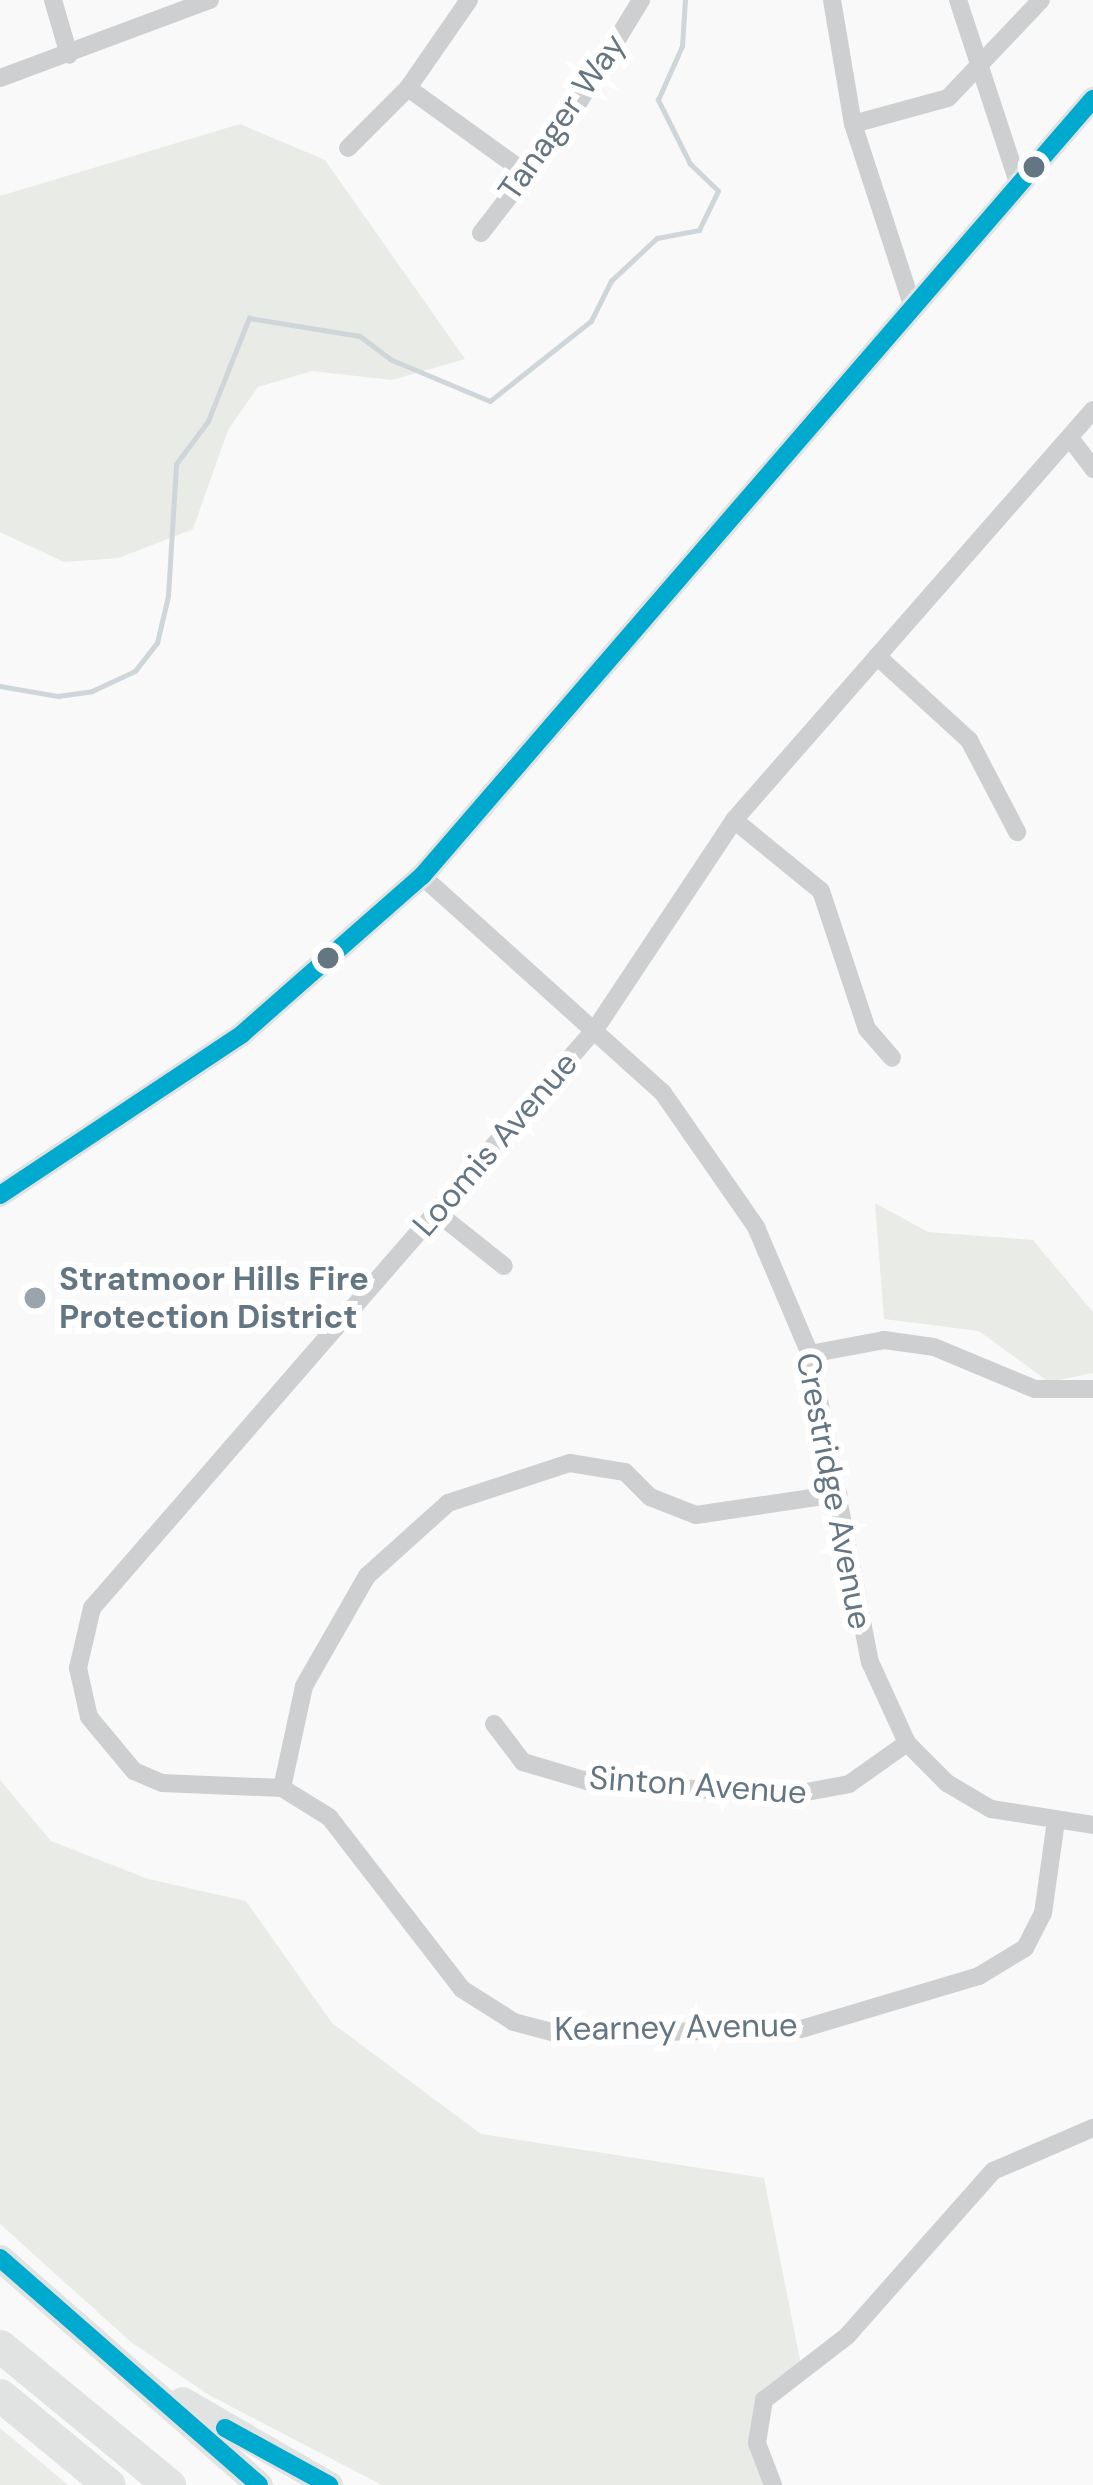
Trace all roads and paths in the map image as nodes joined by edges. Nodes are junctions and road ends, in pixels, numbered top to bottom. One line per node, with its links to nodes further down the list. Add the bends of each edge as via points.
1 (53, 0): 8 (street)
2 (210, 0): 8 (street)
3 (469, 0): 11 (street)
4 (641, 0): 15 (street, Tanager Way)
5 (832, 0): 13 (street)
6 (958, 0): 9 (street)
7 (1041, 0): 9 (street)
8 (69, 55): 10 (street)
9 (979, 70): 13 (street, via 948,98); 16 (street)
10 (0, 78)
11 (408, 88): 14 (street); 15 (street)
12 (1093, 99): 16 (main road)
13 (853, 124): 18 (street)
14 (348, 148)
15 (526, 172): 17 (street, Tanager Way)
16 (1018, 185): 18 (main road)
17 (481, 233)
18 (912, 304): 25 (main road)
19 (1093, 410): 20 (street, Loomis Avenue)
20 (1070, 438): 21 (street); 22 (street, Loomis Avenue)
21 (1093, 469)
22 (877, 656): 23 (street, Loomis Avenue); 24 (street, via 969,740)
23 (734, 820): 26 (street, Loomis Avenue); 27 (street, via 821,891 868,1029)
24 (1017, 832)
25 (422, 876): 26 (street, Crestridge Avenue); 28 (main road, via 242,1034)
26 (596, 1028): 29 (street, Loomis Avenue); 31 (street, Crestridge Avenue, via 663,1093 710,1154 756,1227)
27 (892, 1058)
28 (0, 1196)
29 (435, 1211): 30 (street); 36 (street, Loomis Avenue, via 92,1608 79,1639 89,1717 134,1771 162,1783)
30 (504, 1266)
31 (810, 1354): 32 (street, via 884,1340 934,1347 1035,1389); 33 (street, Crestridge Avenue)
32 (1093, 1389)
33 (838, 1494): 35 (street, Crestridge Avenue, via 873,1674); 36 (street, via 696,1515 650,1497 625,1472 570,1463 448,1503 367,1576 304,1686)
34 (494, 1724): 35 (street, Sinton Avenue, via 523,1762 587,1781 785,1796 849,1784)
35 (907, 1743): 37 (street, Crestridge Avenue, via 969,1799)
36 (283, 1788): 37 (street, Kearney Avenue, via 328,1817 462,1989 514,2022 559,2034 801,2029 979,1976 1025,1948 1043,1913)
37 (1056, 1821): 38 (street, Crestridge Avenue)
38 (1093, 1825)
39 (1093, 2128): 48 (street, via 993,2171 847,2336 764,2400 756,2423)
40 (0, 2258): 42 (main road)
41 (0, 2346): 45 (highway)
42 (133, 2368): 46 (main road); 47 (main road)
43 (0, 2395): 44 (highway)
44 (109, 2485)
45 (169, 2485)
46 (259, 2485)
47 (329, 2485)
48 (773, 2485)

